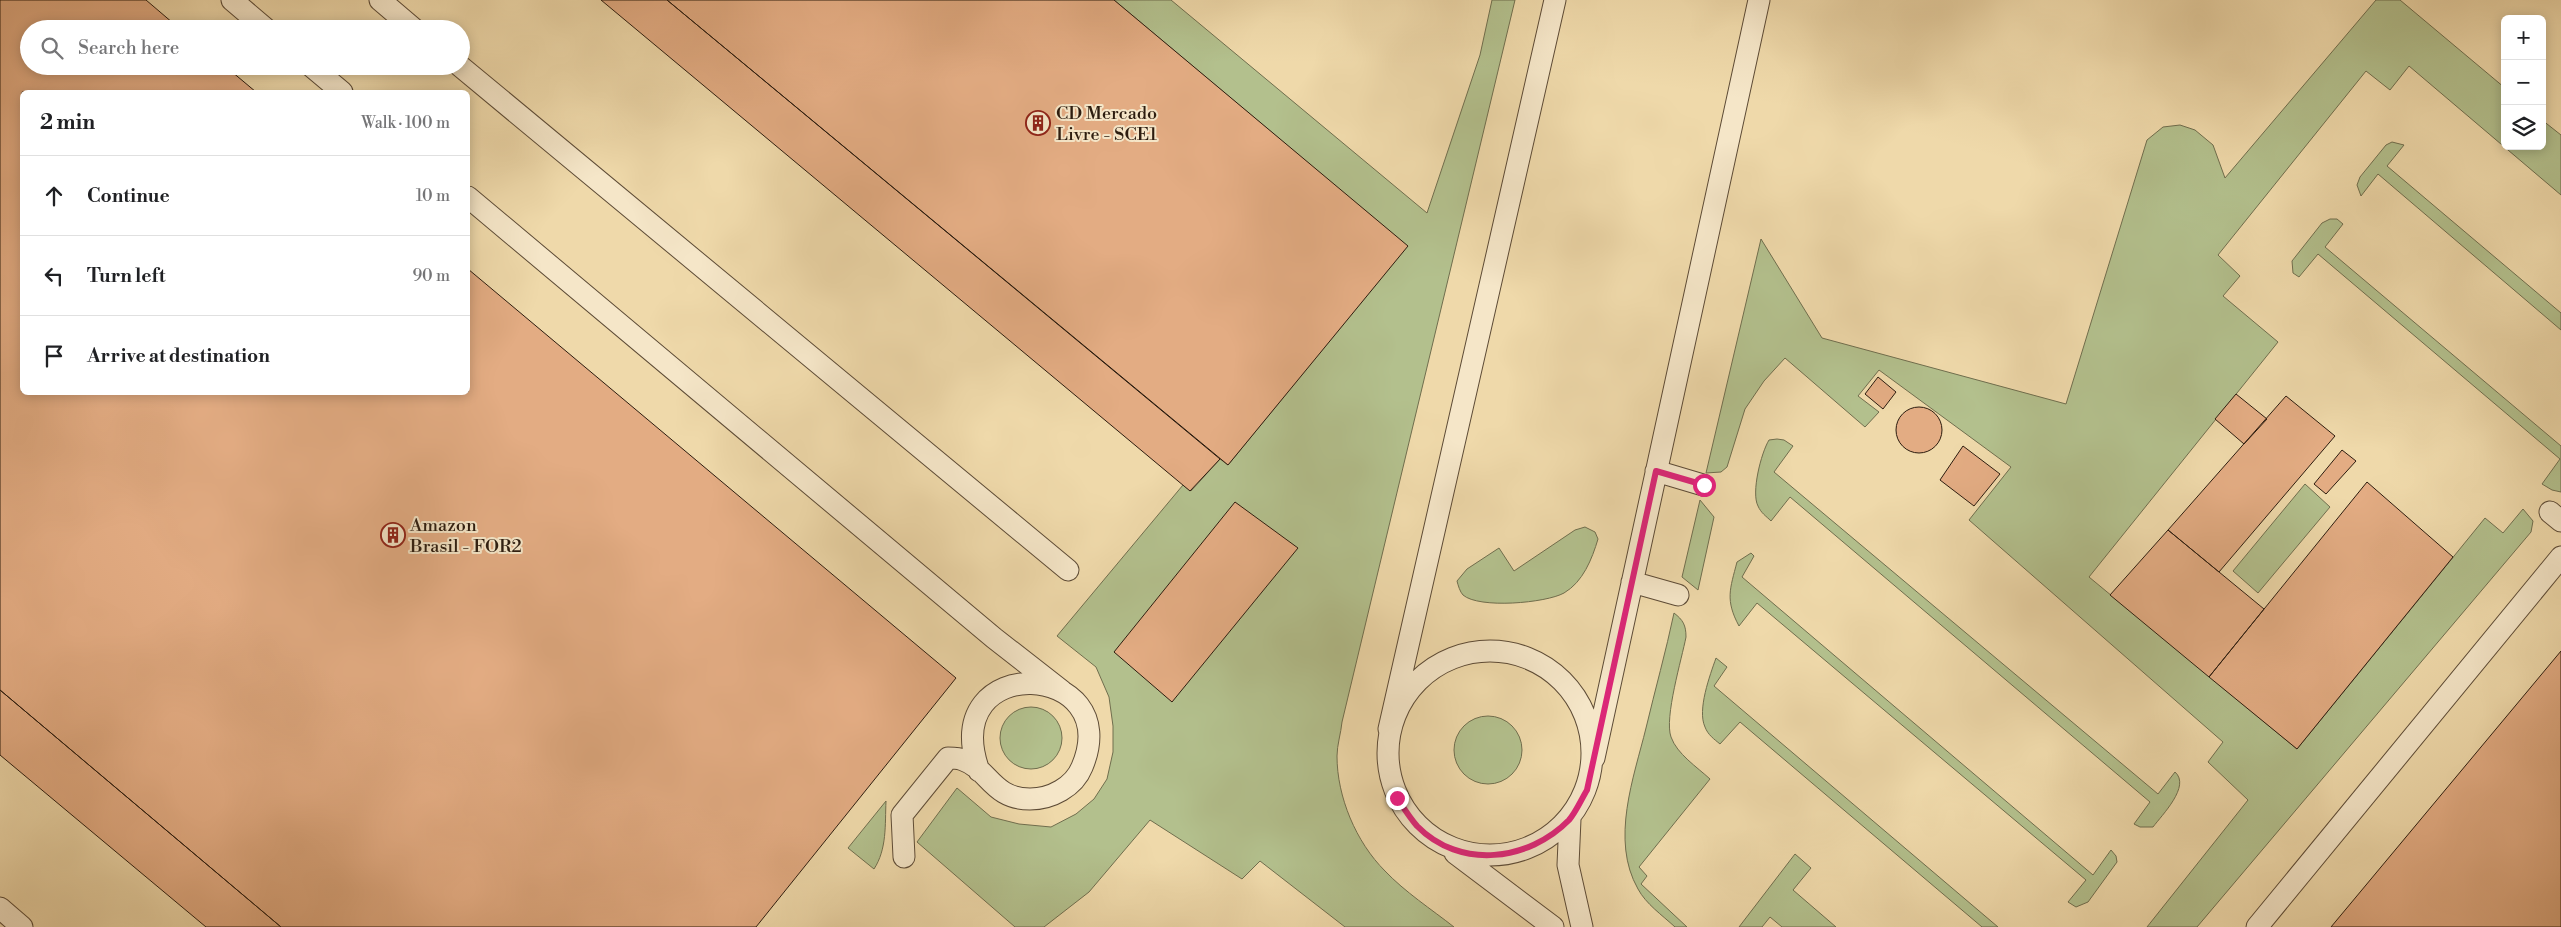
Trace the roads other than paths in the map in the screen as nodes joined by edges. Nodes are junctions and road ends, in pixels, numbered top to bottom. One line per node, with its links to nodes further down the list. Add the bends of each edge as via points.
1 (232, 0): 5 (lane)
2 (380, 0): 6 (lane)
3 (1555, 0): 18 (lane)
4 (1759, 0): 11 (lane)
5 (255, 20)
6 (403, 20)
7 (470, 74): 14 (lane)
8 (322, 75): 9 (lane)
9 (340, 90)
10 (470, 199): 17 (lane, via 994,638)
11 (1656, 471): 12 (lane); 15 (lane)
12 (1704, 485)
13 (2561, 557): 28 (lane)
14 (1068, 570)
15 (1632, 582): 16 (lane); 19 (lane)
16 (1678, 595)
17 (1062, 691): 20 (lane, via 1045,684 1026,682 1006,687 990,698 978,713 972,732 973,752); 20 (lane, via 1076,704 1085,720 1089,738 1087,756 1079,774 1066,788 1049,796 1030,799 1010,796 992,786)
18 (1389, 730): 19 (lane, via 1403,697 1427,671 1458,655 1491,650 1524,656 1553,671 1576,696 1590,726); 22 (lane, via 1387,765 1397,798 1418,827)
19 (1594, 758): 21 (lane, via 1587,790)
20 (979, 771): 23 (lane, via 964,760 948,758 902,815)
21 (1570, 819): 22 (lane, via 1545,840 1514,853 1481,856); 27 (lane, via 1568,865)
22 (1447, 847): 26 (lane)
23 (904, 856)
24 (0, 908): 25 (lane)
25 (22, 927)
26 (1553, 927)
27 (1582, 927)
28 (2257, 927)

